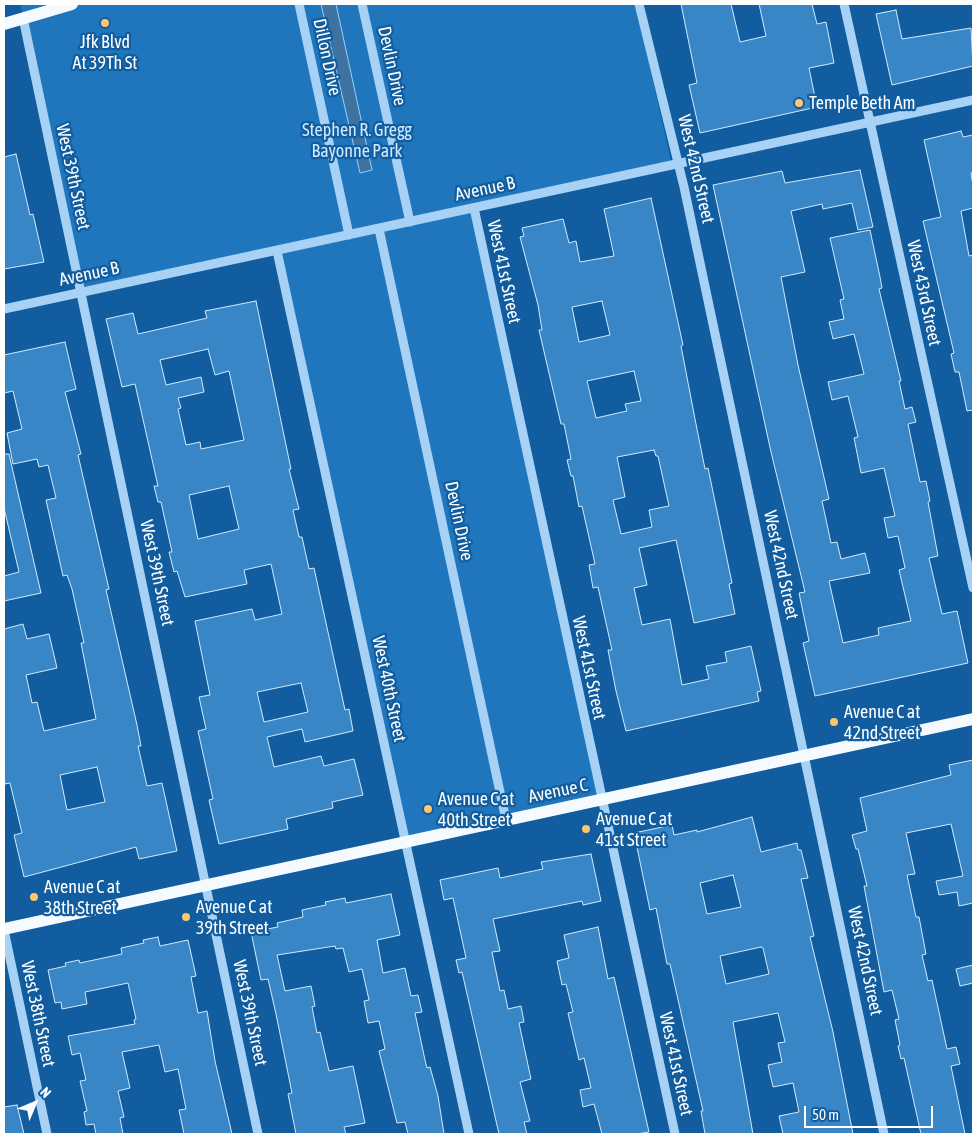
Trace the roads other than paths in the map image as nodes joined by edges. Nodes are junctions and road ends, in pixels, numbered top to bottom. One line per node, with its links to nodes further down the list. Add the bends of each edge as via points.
1 (72, 4): 6 (main road)
2 (298, 4): 14 (street, Dillon Drive)
3 (362, 4): 12 (street, Devlin Drive)
4 (639, 4): 10 (street, West 42nd Street)
5 (844, 4): 9 (street, West 43rd Street)
6 (23, 18): 7 (main road); 16 (street, West 39th Street)
7 (4, 24)
8 (973, 100): 9 (street, Avenue B)
9 (870, 122): 10 (street, Avenue B); 18 (street, West 43rd Street)
10 (679, 164): 11 (street, Avenue B); 20 (street, West 42nd Street)
11 (474, 208): 12 (street, Avenue B); 21 (street, West 41st Street)
12 (410, 222): 13 (street, Avenue B)
13 (379, 229): 14 (street, Avenue B); 22 (street, Devlin Drive)
14 (349, 235): 15 (street, Avenue B)
15 (277, 250): 16 (street, Avenue B); 23 (street, West 40th Street)
16 (81, 292): 17 (street, Avenue B); 24 (street, West 39th Street)
17 (4, 309)
18 (973, 588)
19 (973, 719): 20 (main road, Avenue C)
20 (806, 756): 21 (main road, Avenue C); 30 (street, West 42nd Street)
21 (601, 800): 22 (main road, Avenue C); 29 (street, West 41st Street)
22 (506, 820): 23 (main road, Avenue C)
23 (405, 842): 24 (main road, Avenue C); 28 (street, West 40th Street)
24 (206, 885): 25 (main road, Avenue C); 27 (street, West 39th Street)
25 (4, 929): 26 (street, West 38th Street)
26 (47, 1134)
27 (258, 1134)
28 (469, 1134)
29 (674, 1134)
30 (884, 1134)

